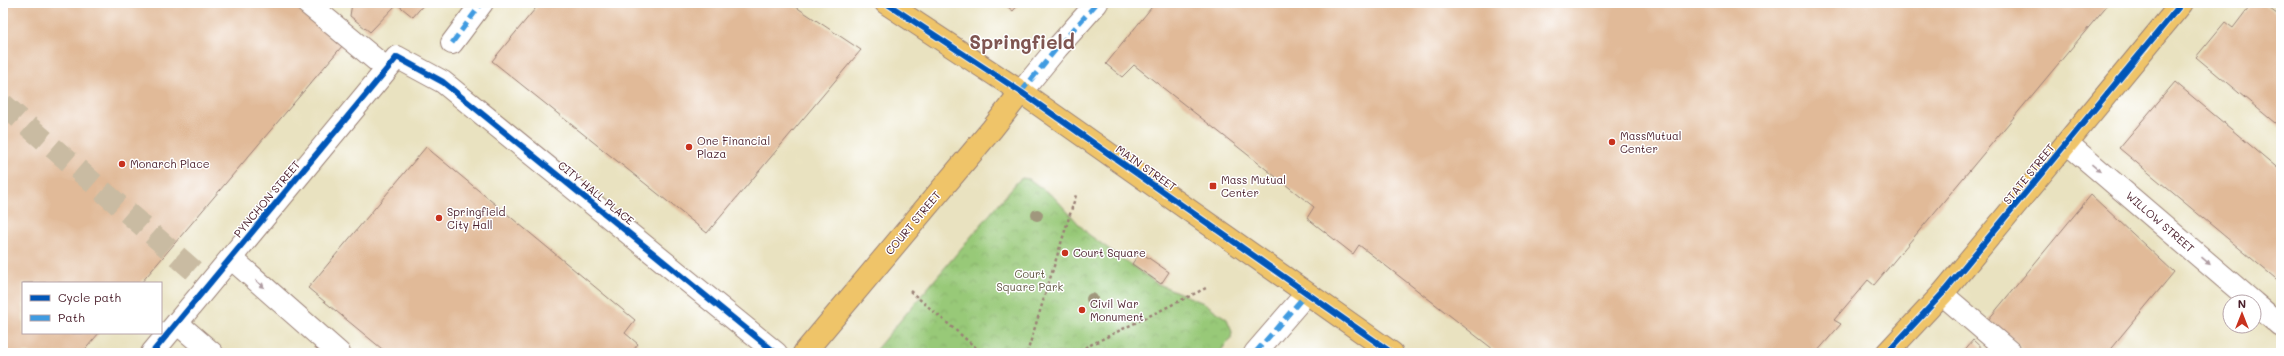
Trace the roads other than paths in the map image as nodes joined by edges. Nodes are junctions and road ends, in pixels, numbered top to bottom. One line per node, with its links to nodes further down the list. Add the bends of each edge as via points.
1 (307, 3): 7 (street, CITY HALL PLACE)
2 (482, 3): 6 (street)
3 (886, 3): 8 (main road, MAIN STREET)
4 (1097, 3): 8 (street)
5 (2182, 3): 9 (main road, STATE STREET)
6 (452, 43)
7 (392, 63): 10 (street, PYNCHON STREET); 20 (street, CITY HALL PLACE, via 444,82)
8 (1021, 92): 11 (main road, MAIN STREET); 21 (main road, COURT STREET)
9 (2066, 143): 12 (main road, STATE STREET); 13 (street, WILLOW STREET, one-way to 13)
10 (231, 258): 15 (street, PYNCHON STREET); 19 (street, one-way to 19)
11 (1306, 294): 22 (street); 23 (main road, MAIN STREET)
12 (1942, 294): 24 (main road, STATE STREET); 25 (street)
13 (2245, 294)
14 (2262, 309): 16 (street, WILLOW STREET)
15 (177, 323): 17 (street, PYNCHON STREET); 18 (street)
16 (2281, 326)
17 (152, 353)
18 (212, 353)
19 (339, 353)
20 (776, 353)
21 (804, 353)
22 (1255, 353)
23 (1392, 353)
24 (1887, 353)
25 (2011, 353)

